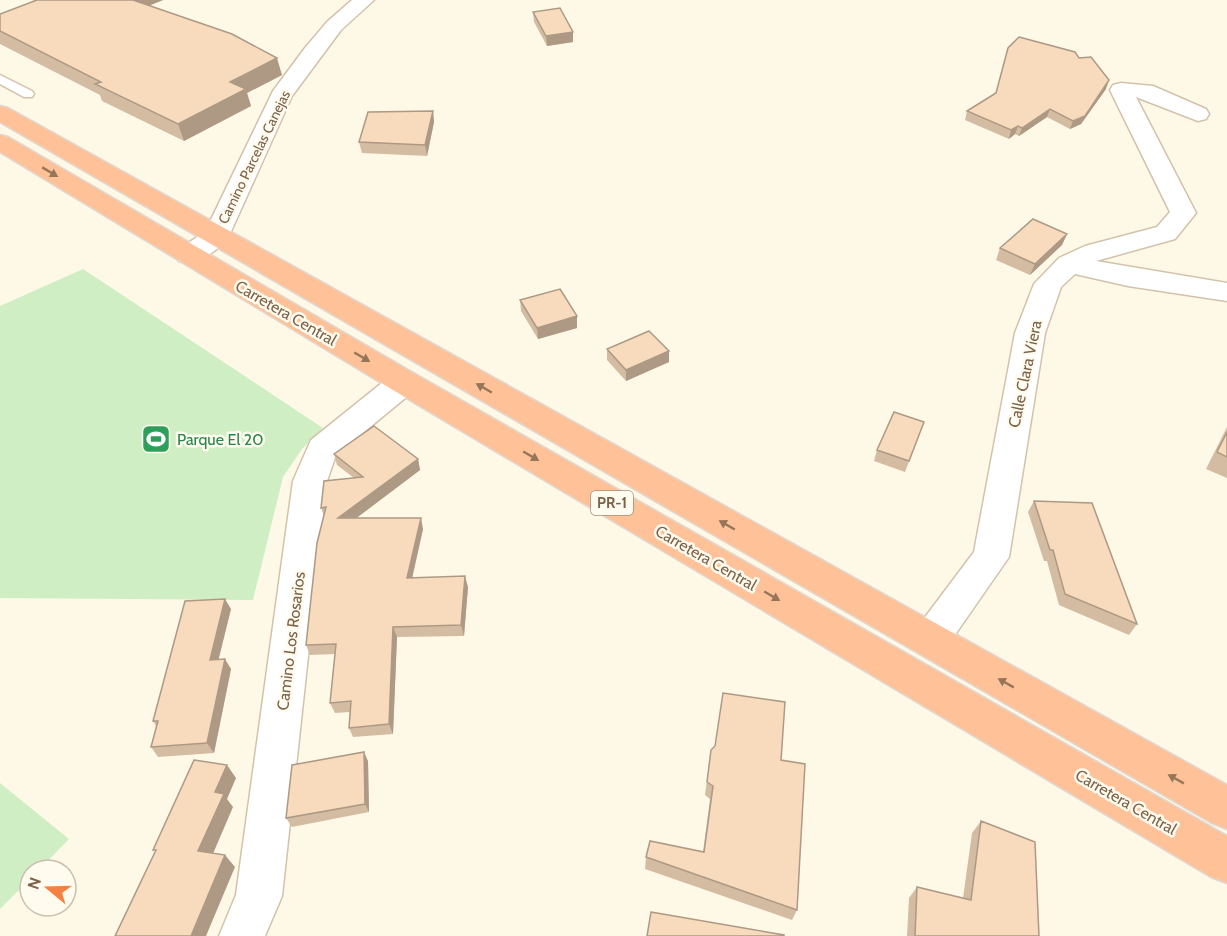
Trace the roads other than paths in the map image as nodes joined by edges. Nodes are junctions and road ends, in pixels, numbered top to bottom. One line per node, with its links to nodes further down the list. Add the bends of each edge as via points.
1 (364, 0): 7 (street, Camino Parcelas Canejas, via 334,26 281,96)
2 (0, 79): 3 (lane)
3 (28, 94)
4 (0, 113): 7 (highway, Carretera Central / PR-1)
5 (1198, 114): 9 (street, Calle Clara Viera, via 1145,91 1121,90 1183,213 1166,233 1094,252)
6 (0, 142): 8 (highway, Carretera Central / PR-1, one-way to 8)
7 (216, 236): 8 (street, Camino Parcelas Canejas); 12 (highway, Carretera Central / PR-1, one-way to 7)
8 (188, 255): 11 (highway, Carretera Central / PR-1, one-way to 11)
9 (1069, 264): 10 (street); 12 (street, Calle Clara Viera, via 1048,284 1030,333 991,557)
10 (1227, 292)
11 (404, 382): 14 (highway, Carretera Central / PR-1, one-way to 14); 15 (street, Camino Los Rosarios, via 322,449 310,481 259,896)
12 (930, 640): 13 (highway, Carretera Central / PR-1, one-way to 12)
13 (1227, 808)
14 (1227, 861)
15 (242, 936)

